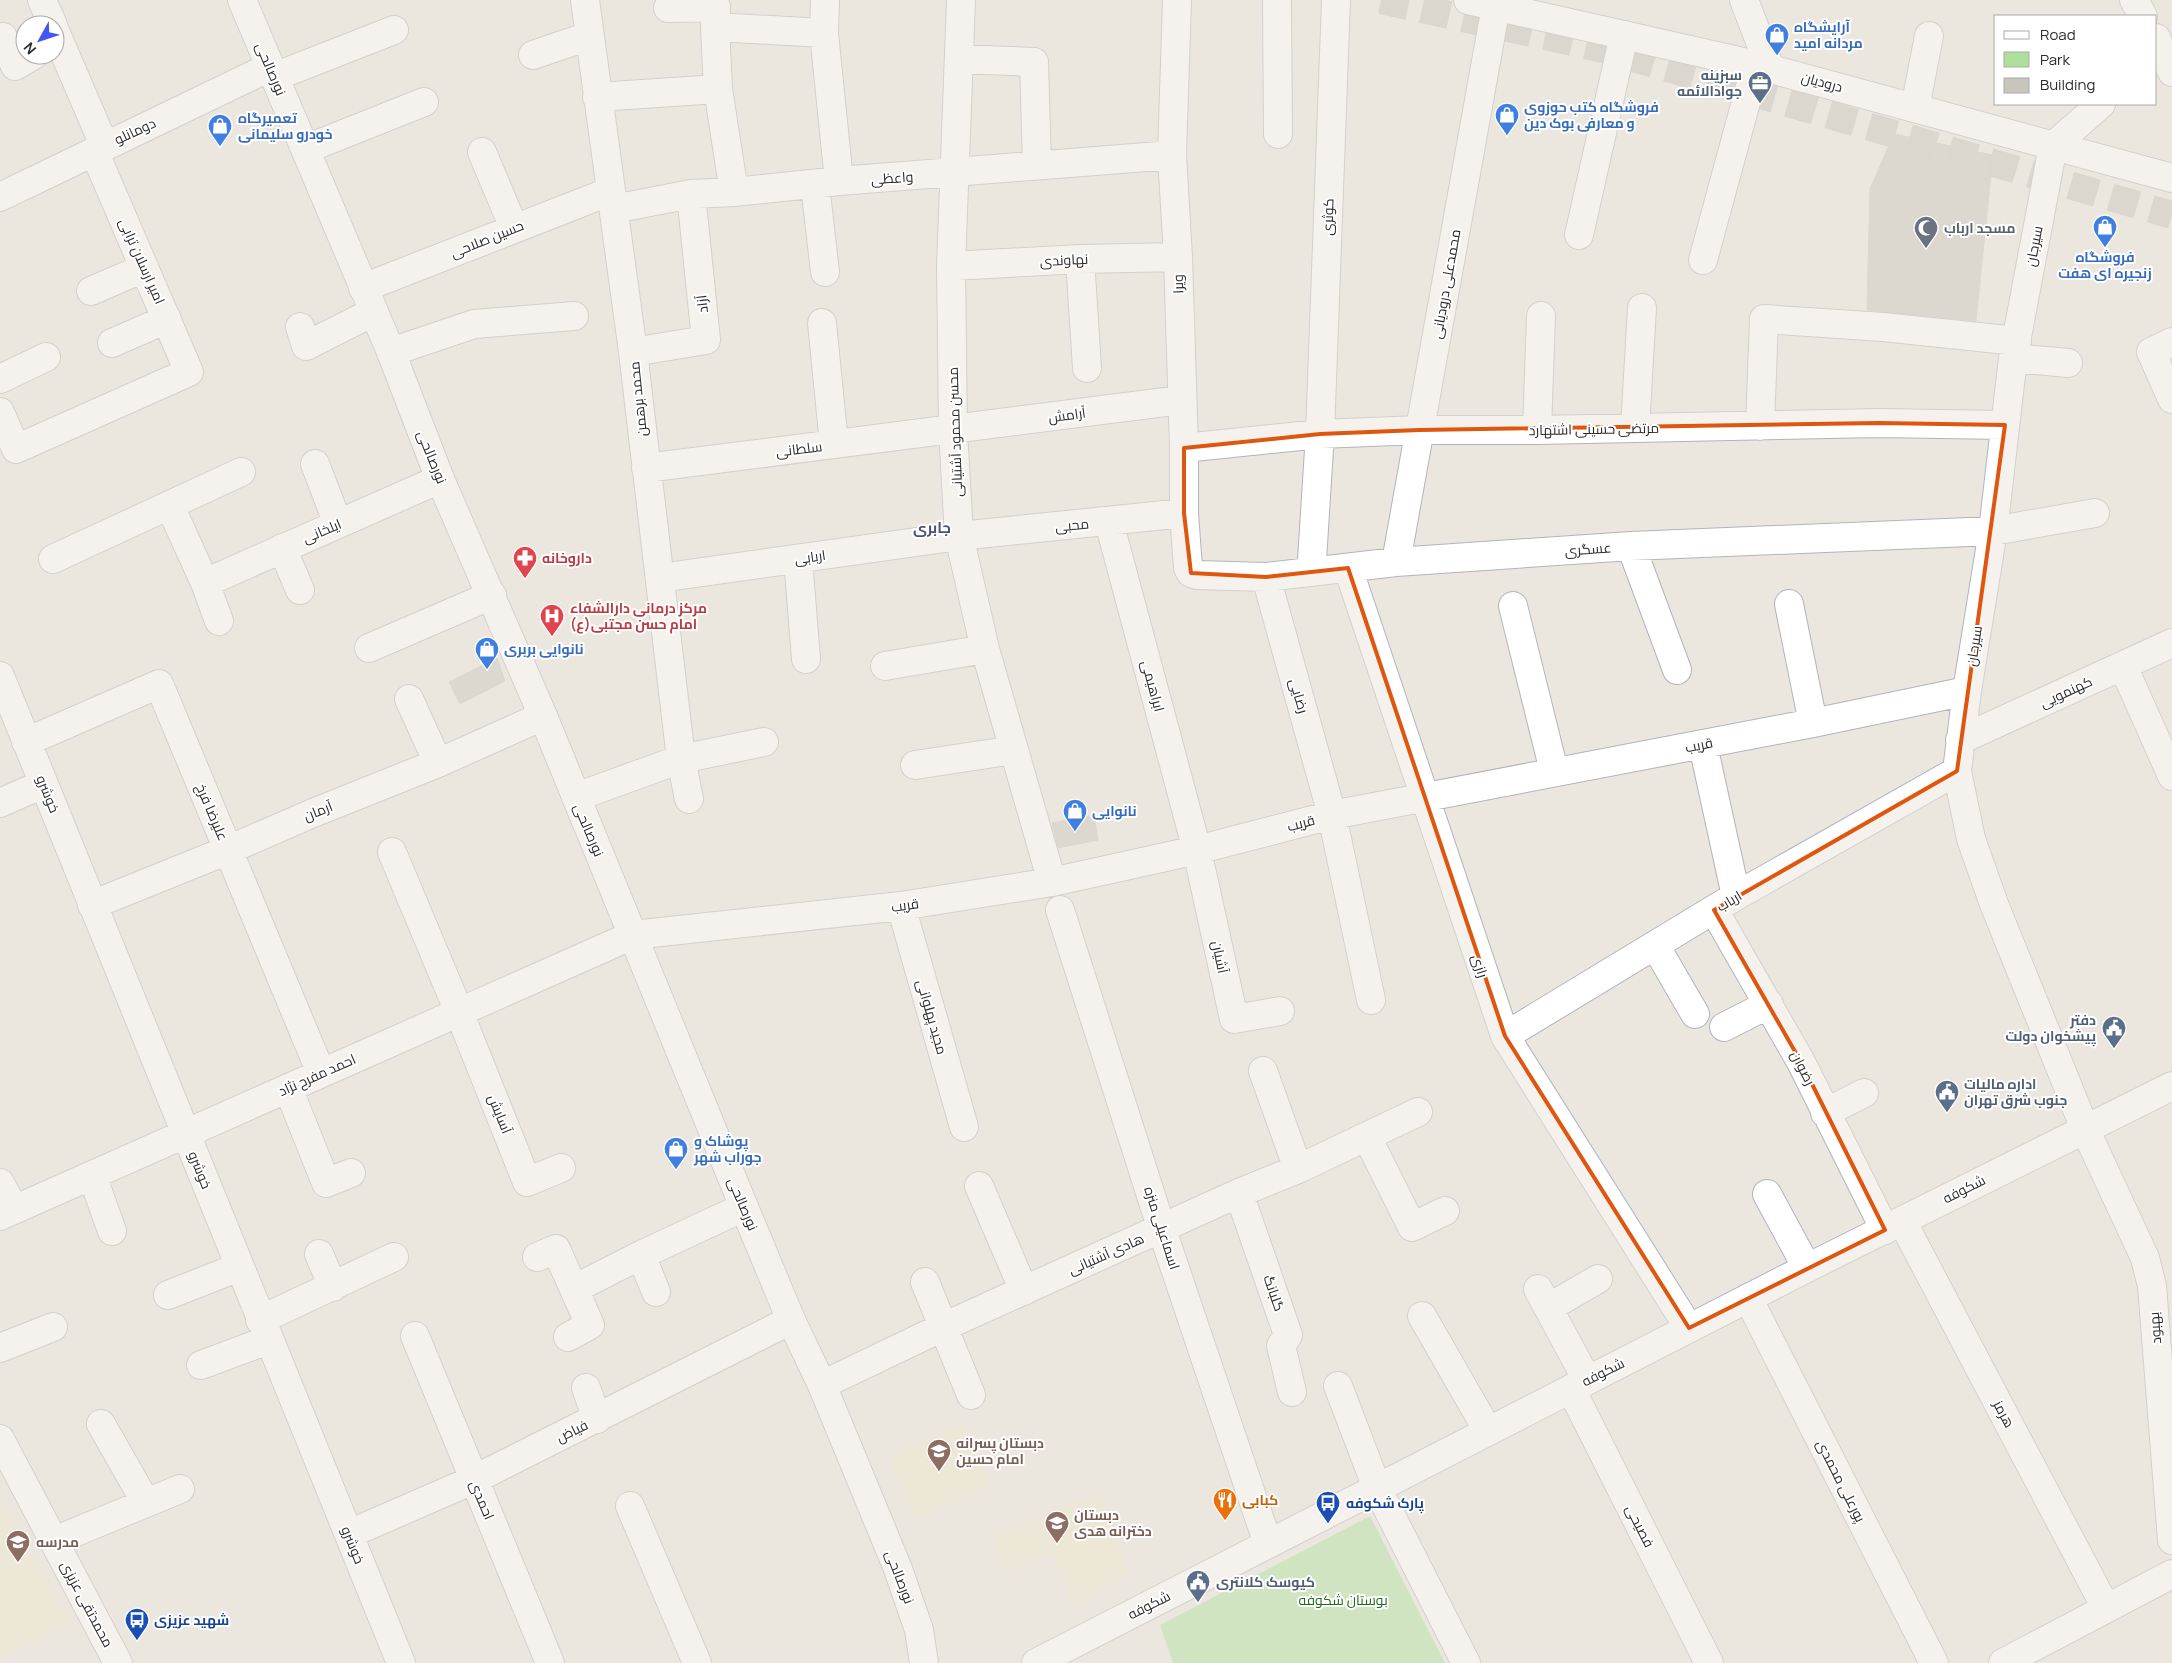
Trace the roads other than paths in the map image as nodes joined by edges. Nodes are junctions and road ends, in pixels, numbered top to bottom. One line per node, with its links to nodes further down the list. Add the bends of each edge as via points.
1 (42, 0): 14 (street, امیر ارسلان ترابی)
2 (242, 0): 28 (street, نورصالحی)
3 (585, 0): 20 (street, محمد برهمن)
4 (825, 0): 18 (street)
5 (962, 0): 24 (street, محسن محمود آشتیانی)
6 (1176, 0): 39 (street, ویرا)
7 (1277, 0): 34 (street)
8 (1336, 0): 82 (street, کوثری)
9 (1468, 0): 12 (street, درودیان)
10 (1744, 0): 27 (street)
11 (2134, 0): 15 (street)
12 (1496, 6): 19 (street, درودیان); 80 (street, محمدعلی درودیانی)
13 (668, 8): 16 (street, via 716,7)
14 (48, 15)
15 (2143, 15)
16 (715, 27): 18 (street); 29 (street)
17 (394, 30): 28 (street, دومانلو)
18 (824, 33): 43 (street)
19 (1624, 35): 27 (street, درودیان); 49 (street)
20 (590, 36): 23 (street); 30 (street, محمد برهمن)
21 (1929, 36): 33 (street)
22 (3, 37): 26 (street)
23 (533, 55)
24 (959, 59): 40 (street, via 1034,62); 41 (street, محسن محمود آشتیانی)
25 (65, 61): 36 (street, امیر ارسلان ترابی)
26 (17, 65)
27 (1763, 66): 33 (street, درودیان); 52 (street)
28 (272, 72): 36 (street, دومانلو); 37 (street, نورصالحی)
29 (718, 89): 30 (street); 44 (street)
30 (597, 97): 47 (street, محمد برهمن)
31 (424, 102): 37 (street)
32 (2100, 105): 35 (street)
33 (1915, 108): 35 (street, درودیان)
34 (1278, 134)
35 (2053, 146): 42 (street, درودیان); 66 (street, سیرجان)
36 (99, 148): 46 (street, دومانلو); 54 (street, امیر ارسلان ترابی)
37 (306, 149): 57 (street, نورصالحی)
38 (482, 152): 48 (street)
39 (1172, 155): 40 (street, واعظی); 50 (street, ویرا)
40 (1037, 165): 41 (street, واعظی)
41 (954, 174): 43 (street, واعظی); 53 (street, محسن محمود آشتیانی)
42 (2172, 178)
43 (827, 183): 44 (street, واعظی); 55 (street)
44 (734, 192): 45 (street, واعظی)
45 (691, 194): 47 (street, واعظی); 68 (street, آزاد, via 706,340)
46 (0, 197)
47 (613, 200): 48 (street, حسین صلاحی); 68 (street, محمد برهمن)
48 (514, 228): 57 (street, حسین صلاحی)
49 (1579, 235)
50 (1178, 257): 51 (street, نهاوندی); 74 (street, ویرا)
51 (1080, 259): 53 (street, نهاوندی); 71 (street)
52 (1703, 260)
53 (951, 266): 79 (street, محسن محمود آشتیانی)
54 (144, 268): 56 (street); 61 (street, امیر ارسلان ترابی)
55 (825, 272)
56 (92, 291)
57 (368, 300): 63 (street, حسین صلاحی, via 306,346); 67 (street, نورصالحی)
58 (1642, 308): 78 (street)
59 (574, 316): 67 (street, via 474,324)
60 (1541, 316): 81 (street)
61 (167, 319): 65 (street); 75 (street, امیر ارسلان ترابی, via 189,372 16,449)
62 (822, 323): 83 (street)
63 (300, 327)
64 (2172, 342): 73 (street, via 2151,352)
65 (112, 343)
66 (2015, 349): 70 (street); 76 (street, via 1883,327 1764,319); 77 (street, سیرجان)
67 (391, 352): 88 (street, نورصالحی)
68 (634, 352): 86 (street, محمد برهمن)
69 (46, 357): 72 (street)
70 (2068, 362)
71 (1087, 368)
72 (0, 379)
73 (2172, 399)
74 (1181, 400): 79 (street, آرامش); 84 (street, ویرا)
75 (0, 412)
76 (1760, 426): 77 (street, مرتضی حسینی اشتهارد, via 1878,423); 78 (street, مرتضی حسینی اشتهارد)
77 (2005, 426): 94 (street, سیرجان)
78 (1635, 428): 81 (street, مرتضی حسینی اشتهارد)
79 (953, 430): 83 (street, سلطانی); 95 (street, محسن محمود آشتیانی)
80 (1419, 430): 81 (street, مرتضی حسینی اشتهارد); 82 (street, مرتضی حسینی اشتهارد); 101 (street, محمدعلی درودیانی)
81 (1537, 430)
82 (1320, 434): 84 (street, مرتضی حسینی اشتهارد); 100 (street, کوثری)
83 (834, 444): 86 (street, سلطانی)
84 (1184, 448): 91 (street, ویرا)
85 (315, 464): 93 (street)
86 (646, 468): 105 (street, محمد برهمن)
87 (241, 472): 89 (street)
88 (440, 479): 93 (street, ایلخانی); 108 (street, نورصالحی)
89 (170, 506): 98 (street); 106 (street)
90 (2095, 512): 94 (street, عسگری)
91 (1184, 513): 92 (street, محبی); 102 (street, ویرا)
92 (1109, 522): 95 (street, محبی); 142 (street, ابراهیمی)
93 (338, 524): 97 (street, ایلخانی)
94 (1993, 530): 96 (street, عسگری); 120 (street, سیرجان)
95 (959, 536): 99 (street, اربابی); 114 (street, محسن محمود آشتیانی)
96 (1631, 546): 101 (street, عسگری); 118 (street)
97 (282, 548): 106 (street, ایلخانی); 107 (street)
98 (53, 559)
99 (798, 559): 105 (street, اربابی); 115 (street)
100 (1312, 560)
101 (1396, 562): 103 (street, عسگری)
102 (1188, 568): 104 (street, عسگری, via 1197,575)
103 (1348, 568): 104 (street, عسگری); 137 (street, رازی)
104 (1266, 576): 140 (street, رضایی)
105 (660, 578): 129 (street, محمد برهمن)
106 (205, 583): 111 (street)
107 (300, 590)
108 (492, 595): 113 (street); 122 (street, نورصالحی)
109 (1789, 604): 123 (street)
110 (1513, 606): 133 (street)
111 (219, 622)
112 (2172, 643): 117 (street, کهنمویی)
113 (369, 648)
114 (985, 649): 116 (street); 128 (street, محسن محمود آشتیانی)
115 (806, 660)
116 (885, 666)
117 (2123, 666): 124 (street, کهنمویی); 134 (street)
118 (1677, 670)
119 (0, 676): 125 (street, خوشرو)
120 (1967, 690): 123 (street, قریب); 124 (street, سیرجان)
121 (409, 699): 130 (street)
122 (543, 716): 130 (street, آرمان); 136 (street, نورصالحی)
123 (1813, 724): 127 (street, قریب)
124 (1960, 740): 132 (street, سیرجان)
125 (26, 742): 135 (street, خوشرو); 141 (street, علیرضا فرخ, via 159,684)
126 (764, 742): 129 (street)
127 (1703, 745): 133 (street, قریب); 145 (street, رضوان)
128 (1014, 750): 131 (street); 144 (street, محسن محمود آشتیانی)
129 (681, 759): 136 (street); 138 (street, محمد برهمن)
130 (438, 763): 141 (street, آرمان, via 313,812)
131 (915, 765)
132 (1957, 771): 145 (street, ارباب); 166 (street, سیرجان, via 1971,839 1994,904)
133 (1554, 772): 137 (street, قریب)
134 (2172, 776)
135 (43, 784): 139 (street); 146 (street, خوشرو)
136 (576, 797): 149 (street, نورصالحی)
137 (1426, 798): 140 (street, قریب); 157 (street, رازی)
138 (689, 799)
139 (0, 803)
140 (1332, 815): 142 (street, قریب); 151 (street, رضایی)
141 (228, 850): 146 (street, آرمان); 159 (street, علیرضا فرخ)
142 (1197, 850): 144 (street, قریب); 153 (street, آشیان, via 1234,1020)
143 (392, 852): 154 (street)
144 (1052, 882): 147 (street, قریب)
145 (1725, 903): 150 (street, ارباب); 152 (street, رضوان)
146 (92, 905): 167 (street, خوشرو)
147 (901, 906): 149 (street, قریب); 165 (street, مجید پهلوانی)
148 (1060, 910): 181 (street, اسماعیلی منزه)
149 (633, 935): 154 (street, احمد مفرح نژاد); 177 (street, نورصالحی)
150 (1656, 945): 155 (street); 157 (street, ارباب)
151 (1371, 1000)
152 (1769, 1004): 156 (street); 164 (street, رضوان)
153 (1280, 1011)
154 (459, 1012): 159 (street, احمد مفرح نژاد); 169 (street, آسایش, via 527,1182)
155 (1695, 1014)
156 (1724, 1027)
157 (1505, 1036): 201 (street, رازی)
158 (1264, 1071): 170 (street)
159 (321, 1074): 161 (street, احمد مفرح نژاد)
160 (2172, 1086): 166 (street, شکوفه)
161 (288, 1088): 167 (street, احمد مفرح نژاد); 171 (street, via 326,1183)
162 (1864, 1093): 164 (street)
163 (1418, 1112): 168 (street, هادی آشتیانی)
164 (1825, 1113): 180 (street, رضوان)
165 (964, 1127)
166 (2085, 1129): 180 (street, شکوفه); 218 (street, بهبود, via 2149,1273)
167 (185, 1134): 172 (street, احمد مفرح نژاد); 187 (street, خوشرو)
168 (1367, 1137): 170 (street, هادی آشتیانی); 178 (street, via 1412,1227)
169 (561, 1168)
170 (1298, 1170): 175 (street, هادی آشتیانی)
171 (351, 1173)
172 (92, 1175): 179 (street, احمد مفرح نژاد); 182 (street)
173 (0, 1183): 179 (street)
174 (979, 1186): 193 (street)
175 (1239, 1193): 181 (street, هادی آشتیانی); 211 (street, گلبانگ, via 1288,1335 1282,1346)
176 (1767, 1194): 188 (street)
177 (744, 1207): 185 (street); 198 (street, نورصالحی)
178 (1445, 1210)
179 (7, 1212)
180 (1894, 1225): 188 (street, شکوفه); 228 (street, هرمز)
181 (1162, 1230): 193 (street, هادی آشتیانی); 226 (street, اسماعیلی منزه)
182 (112, 1231)
183 (547, 1253): 192 (street)
184 (320, 1254): 191 (street)
185 (641, 1255): 192 (street); 194 (street)
186 (394, 1257): 191 (street)
187 (239, 1267): 195 (street); 202 (street, خوشرو)
188 (1807, 1268): 196 (street, شکوفه)
189 (1598, 1279): 208 (street, via 1543,1298)
190 (925, 1282): 200 (street)
191 (333, 1287): 202 (street)
192 (574, 1289): 203 (street)
193 (1024, 1291): 200 (street, هادی آشتیانی)
194 (656, 1292)
195 (168, 1295)
196 (1748, 1298): 201 (street, شکوفه); 237 (street, پورعلی محمدی)
197 (1422, 1316): 215 (street)
198 (792, 1320): 207 (street, نورصالحی); 213 (street, فیاض)
199 (53, 1327): 205 (street)
200 (943, 1327): 207 (street, هادی آشتیانی); 212 (street)
201 (1689, 1328): 208 (street, شکوفه)
202 (264, 1330): 206 (street); 223 (street, خوشرو)
203 (579, 1331)
204 (415, 1336): 217 (street, احمدی)
205 (0, 1348)
206 (201, 1365)
207 (822, 1385): 233 (street, نورصالحی, via 910,1601)
208 (1579, 1385): 215 (street, شکوفه); 236 (street, فصیحی)
209 (1338, 1386): 219 (street)
210 (586, 1388): 213 (street)
211 (1292, 1392)
212 (971, 1395)
213 (597, 1419): 217 (street, فیاض)
214 (101, 1424): 221 (street)
215 (1488, 1431): 219 (street, شکوفه)
216 (0, 1440): 225 (street, محمدتقی عزیزی)
217 (473, 1480): 223 (street, فیاض); 231 (street, احمدی)
218 (2170, 1484): 224 (street, بهبود)
219 (1377, 1488): 226 (street, شکوفه); 235 (street)
220 (180, 1489): 221 (street)
221 (146, 1503): 225 (street)
222 (630, 1506): 232 (street)
223 (349, 1534): 230 (street, خوشرو)
224 (2172, 1540)
225 (54, 1541): 229 (street, محمدتقی عزیزی)
226 (1268, 1544): 234 (street, شکوفه)
227 (2172, 1574): 228 (street)
228 (2106, 1608): 238 (street)
229 (113, 1661)
230 (401, 1663)
231 (550, 1663)
232 (697, 1663)
233 (924, 1663)
234 (1036, 1663)
235 (1466, 1663)
236 (1709, 1663)
237 (1934, 1663)
238 (2003, 1663)

